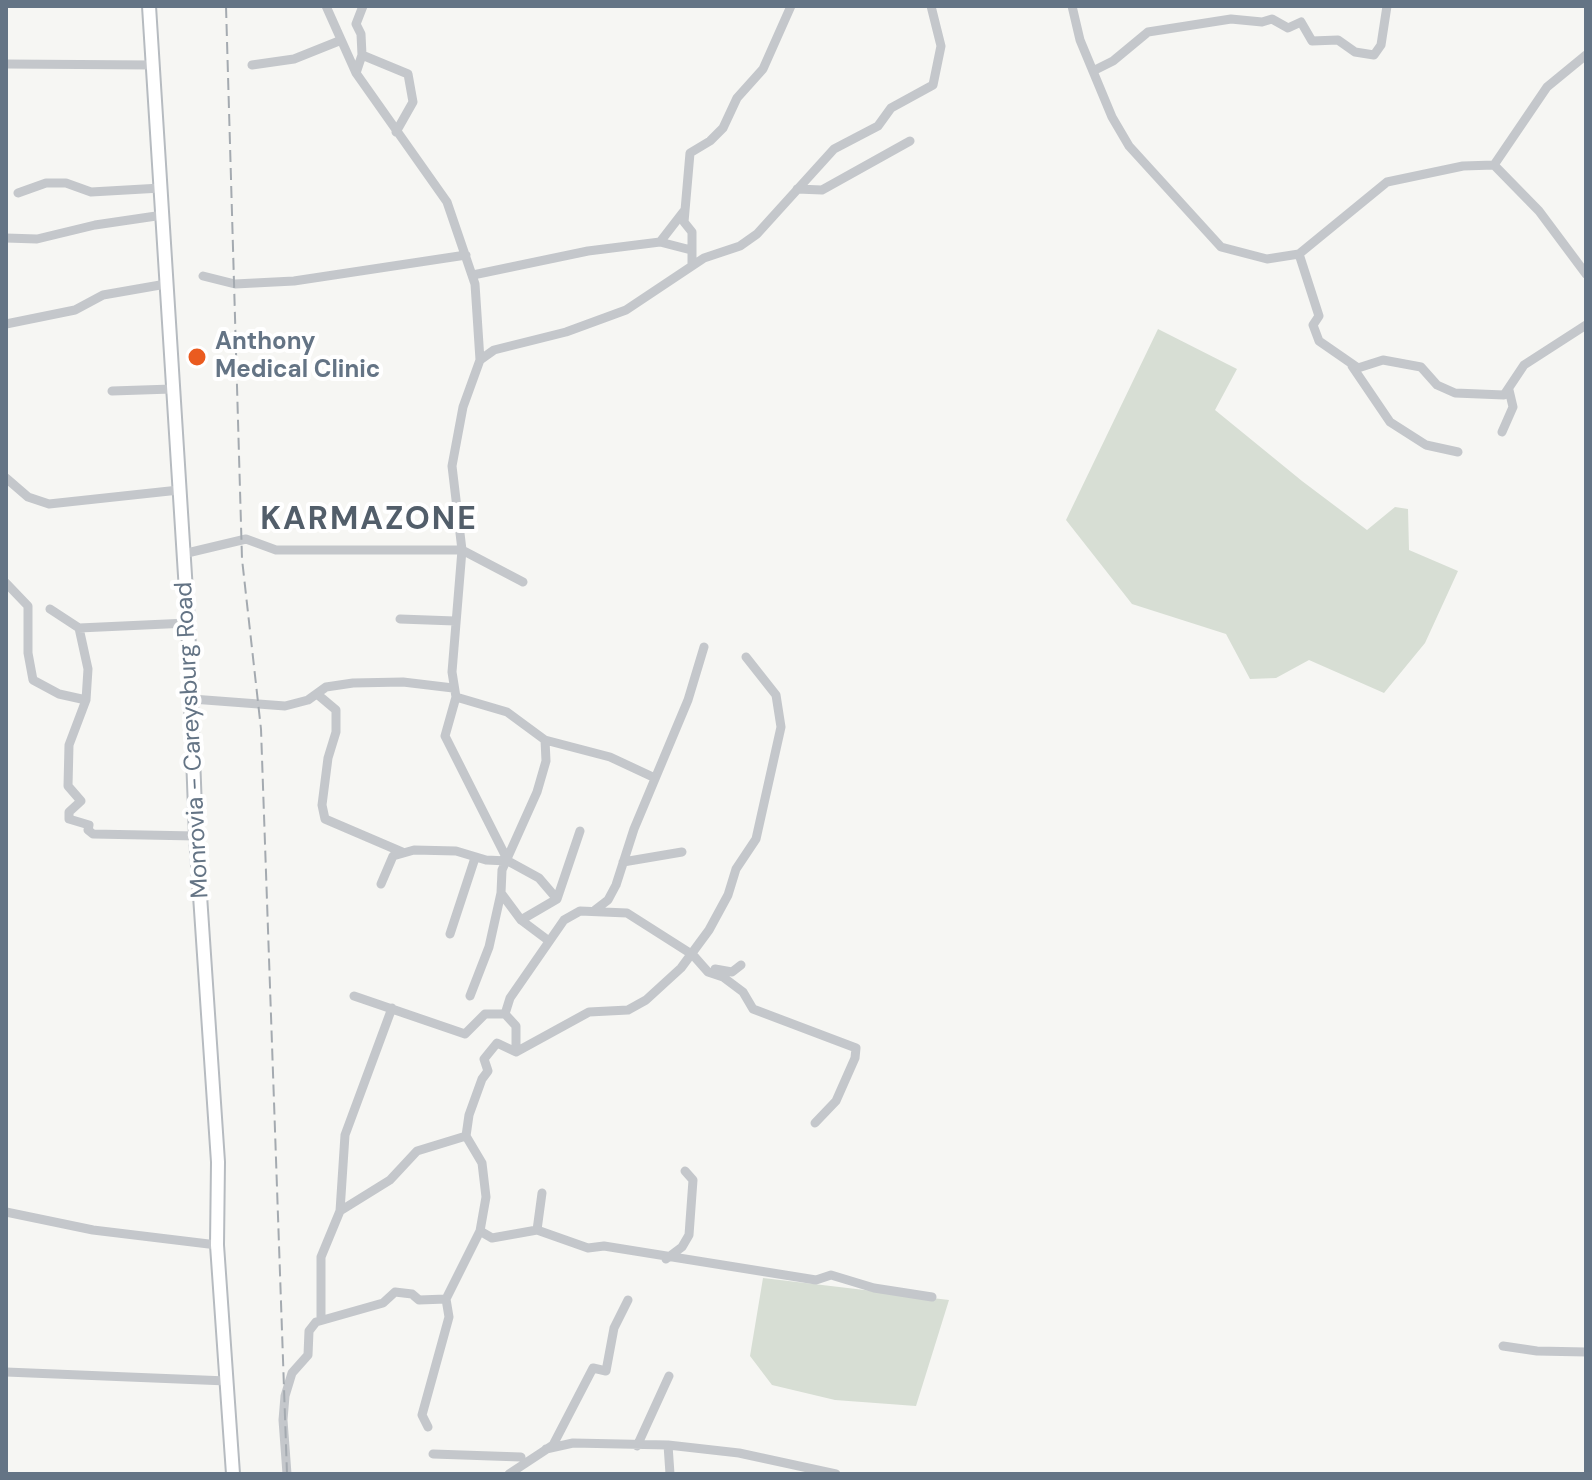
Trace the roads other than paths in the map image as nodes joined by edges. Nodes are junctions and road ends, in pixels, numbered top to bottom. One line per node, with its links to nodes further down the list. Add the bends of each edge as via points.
1 (149, 6): 12 (main road, Monrovia - Careysburg Road)
2 (326, 6): 8 (street)
3 (363, 6): 9 (street, via 356,24)
4 (791, 6): 22 (street, via 763,69 737,98 723,128 690,153)
5 (931, 6): 20 (street, via 941,46 933,85 891,108 878,126 847,139)
6 (1072, 6): 14 (street)
7 (1387, 6): 14 (street, via 1381,45 1374,55 1329,38 1312,41 1301,22 1288,28 1272,19 1231,19 1148,32)
8 (339, 41): 13 (street, via 294,59); 15 (street)
9 (362, 55): 15 (street); 16 (street, via 408,74 413,102)
10 (1586, 55): 18 (street, via 1547,87)
11 (6, 64): 12 (street)
12 (153, 65): 19 (main road, Monrovia - Careysburg Road)
13 (252, 65)
14 (1093, 71): 27 (street, via 1129,146 1209,237 1235,253 1267,259)
15 (356, 73): 16 (street)
16 (396, 132): 28 (street, via 447,202)
17 (910, 141): 20 (street, via 822,190)
18 (1494, 165): 27 (street, via 1387,182); 30 (street, via 1539,211)
19 (161, 188): 21 (street, via 91,192 46,183); 23 (main road, Monrovia - Careysburg Road)
20 (797, 189): 29 (street, via 740,246)
21 (18, 193)
22 (684, 211): 25 (street); 26 (street, via 692,232)
23 (163, 215): 24 (street, via 37,239); 33 (main road, Monrovia - Careysburg Road)
24 (6, 238)
25 (660, 242): 26 (street); 31 (street, via 539,259)
26 (691, 250): 29 (street)
27 (1299, 254): 37 (street, via 1319,316 1313,325 1319,341)
28 (466, 255): 31 (street); 32 (street, via 294,281 235,284)
29 (692, 265): 36 (street, via 626,310 574,330 494,350)
30 (1586, 274)
31 (473, 275): 36 (street)
32 (203, 276)
33 (166, 284): 34 (street, via 103,295 75,310); 38 (main road, Monrovia - Careysburg Road)
34 (6, 324)
35 (1586, 325): 39 (street, via 1524,365)
36 (480, 360): 45 (street, via 463,407 452,466)
37 (1352, 366): 39 (street, via 1368,367 1383,360 1421,367 1437,385 1455,393 1496,397); 42 (street, via 1390,422 1426,445)
38 (172, 389): 40 (street); 44 (main road, Monrovia - Careysburg Road)
39 (1509, 390): 41 (street, via 1513,407)
40 (112, 391)
41 (1502, 432)
42 (1458, 452)
43 (6, 478): 44 (street, via 28,497 49,504)
44 (179, 490): 46 (main road, Monrovia - Careysburg Road)
45 (462, 550): 46 (street, via 276,550 246,539); 47 (street); 51 (street)
46 (183, 554): 52 (main road, Monrovia - Careysburg Road)
47 (523, 582)
48 (6, 583): 59 (street, via 28,606 33,680)
49 (50, 609): 53 (street)
50 (400, 619): 51 (street)
51 (455, 621): 56 (street)
52 (188, 623): 53 (street); 58 (main road, Monrovia - Careysburg Road)
53 (79, 628): 59 (street, via 88,669)
54 (704, 647): 61 (street)
55 (746, 657): 76 (street, via 776,695 781,727 756,839)
56 (455, 692): 57 (street, via 374,681 326,687); 60 (street, via 507,712); 67 (street, via 445,736)
57 (317, 694): 58 (street, via 285,706); 64 (street, via 336,710 322,805 325,819)
58 (192, 699): 63 (main road, Monrovia - Careysburg Road)
59 (86, 700): 63 (street, via 69,745 68,786 81,801 69,819 89,825 93,834)
60 (545, 740): 61 (street, via 610,757); 67 (street, via 540,784)
61 (655, 778): 68 (street)
62 (580, 831): 71 (street)
63 (196, 836): 92 (main road, Monrovia - Careysburg Road, via 218,1162)
64 (402, 852): 66 (street, via 456,851); 69 (street, via 393,856)
65 (682, 852): 68 (street)
66 (475, 858): 67 (street); 74 (street)
67 (508, 861): 70 (street); 71 (street, via 539,878)
68 (623, 862): 72 (street, via 608,900)
69 (381, 884)
70 (501, 893): 73 (street); 80 (street, via 489,947)
71 (557, 899): 73 (street)
72 (595, 910): 75 (street, via 564,920); 76 (street, via 627,913)
73 (521, 920): 75 (street)
74 (450, 934)
75 (549, 941): 82 (street)
76 (693, 955): 78 (street); 83 (street, via 628,1010 589,1012)
77 (741, 965): 78 (street, via 732,972)
78 (708, 972): 84 (street, via 743,992 753,1009 856,1048 836,1101)
79 (354, 996): 81 (street)
80 (470, 996)
81 (392, 1008): 82 (street, via 465,1034 485,1014); 88 (street, via 345,1135)
82 (505, 1014): 83 (street, via 516,1026)
83 (516, 1052): 85 (street, via 497,1043 484,1059 488,1071)
84 (815, 1123)
85 (466, 1136): 88 (street, via 417,1151 390,1180); 91 (street, via 482,1163 486,1197)
86 (685, 1171): 93 (street, via 693,1180 689,1235)
87 (542, 1193): 90 (street)
88 (340, 1211): 97 (street, via 321,1257)
89 (6, 1212): 92 (street, via 93,1230)
90 (537, 1230): 91 (street, via 492,1238); 93 (street, via 588,1248 604,1246)
91 (480, 1231): 95 (street)
92 (217, 1245): 102 (main road, Monrovia - Careysburg Road)
93 (666, 1259): 94 (street, via 816,1280 831,1275)
94 (932, 1297)
95 (446, 1299): 97 (street, via 419,1300 395,1292 383,1303); 103 (street, via 449,1317 422,1415)
96 (628, 1300): 106 (street, via 614,1328 606,1371 593,1368 561,1434)
97 (321, 1319): 110 (street, via 309,1331 308,1355 288,1385 283,1420)
98 (1503, 1346): 99 (street)
99 (1586, 1352)
100 (6, 1372): 102 (street)
101 (669, 1376): 105 (street)
102 (227, 1381): 109 (main road, Monrovia - Careysburg Road)
103 (428, 1427)
104 (668, 1445): 105 (street); 112 (street); 113 (street, via 739,1453)
105 (637, 1446): 106 (street, via 573,1443)
106 (546, 1449): 111 (street)
107 (433, 1454): 108 (street)
108 (521, 1457)
109 (233, 1474)
110 (287, 1474)
111 (509, 1474)
112 (670, 1474)
113 (836, 1474)

